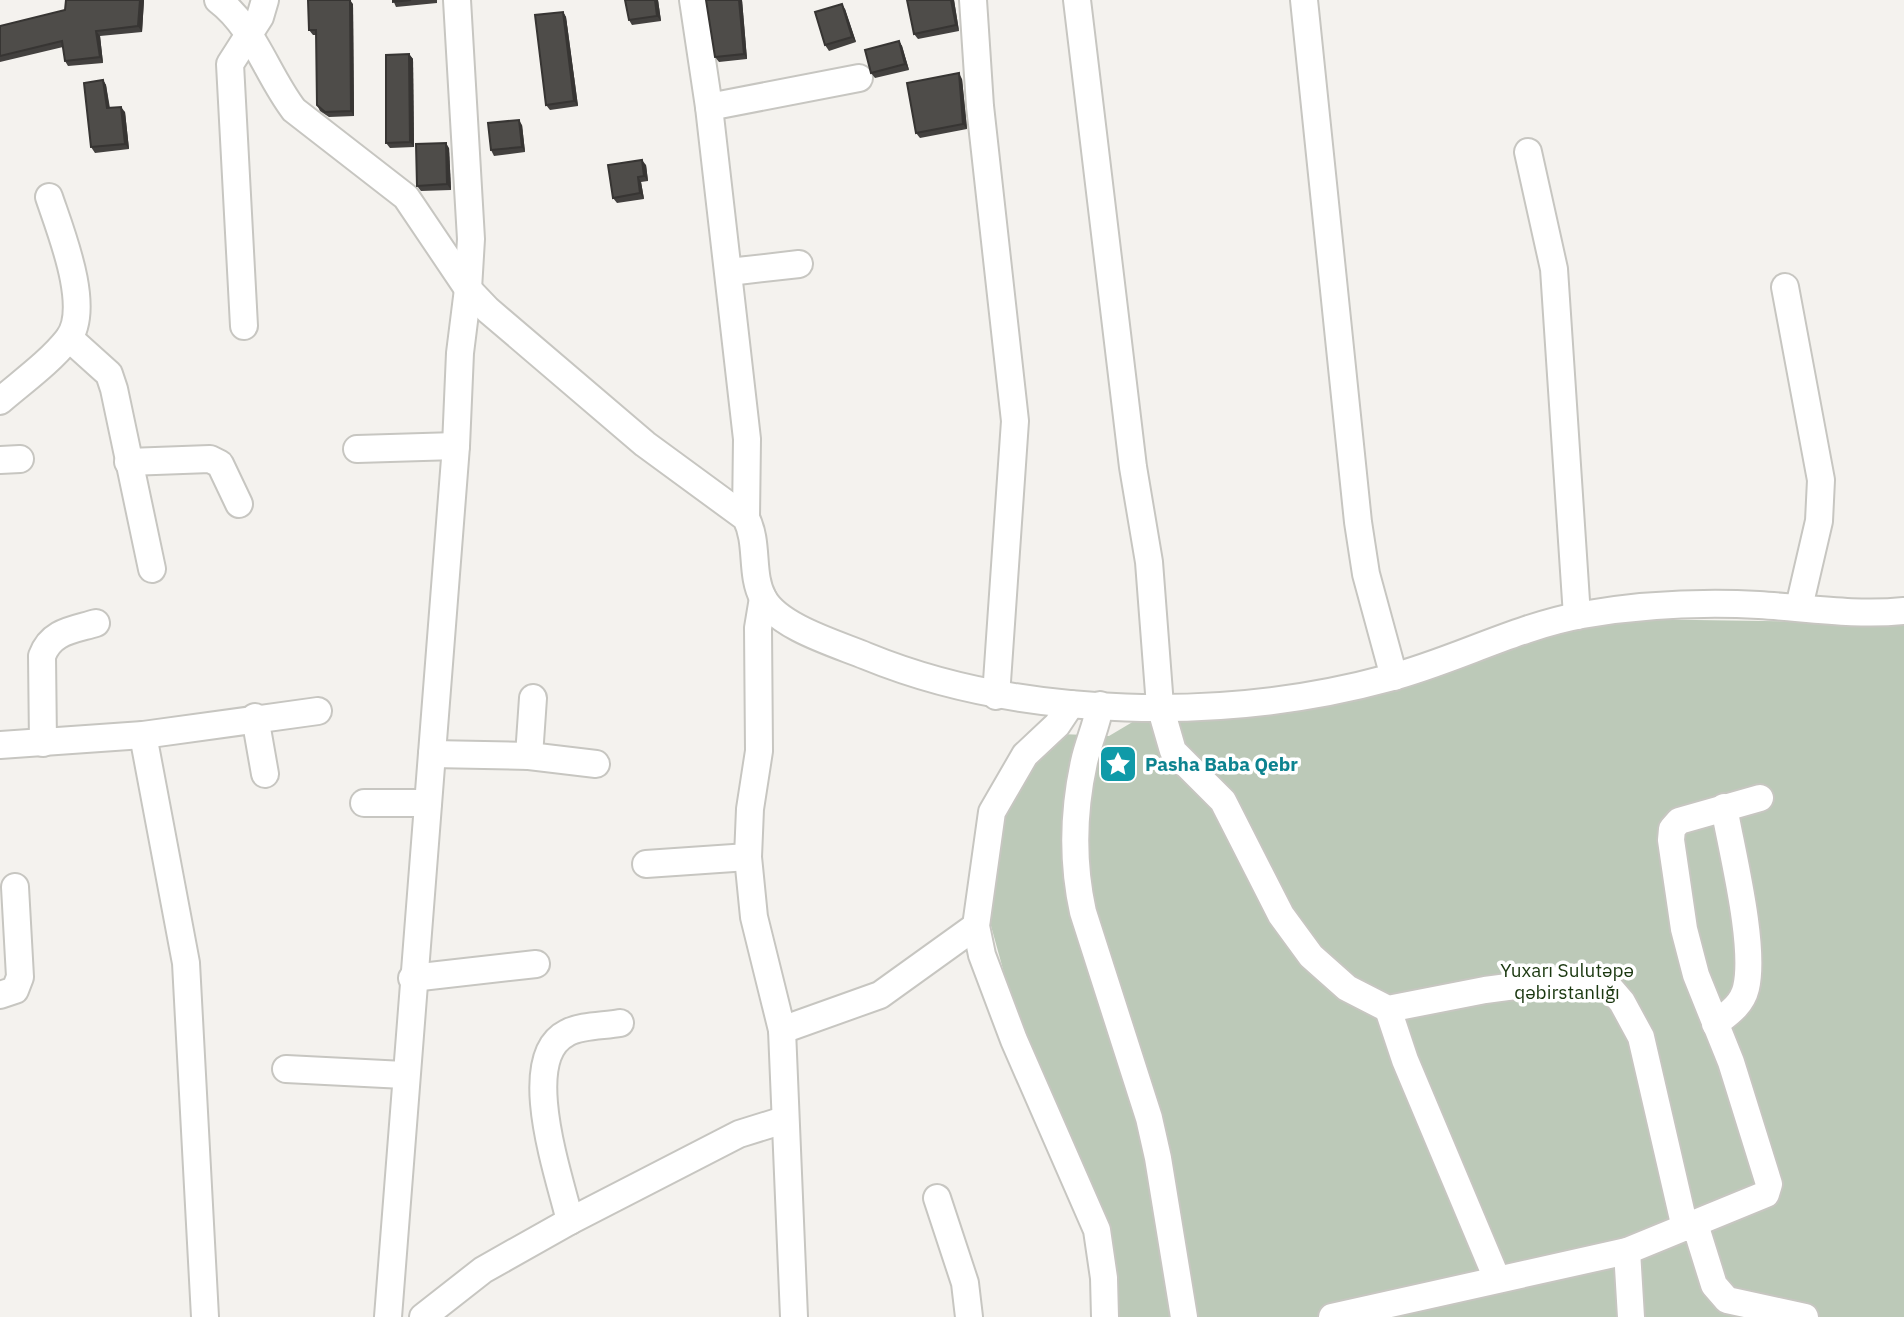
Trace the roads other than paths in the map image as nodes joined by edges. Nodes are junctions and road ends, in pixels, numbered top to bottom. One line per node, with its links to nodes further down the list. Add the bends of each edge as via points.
1 (218, 0): 8 (street)
2 (265, 0): 8 (street)
3 (457, 0): 16 (street, via 471,239)
4 (693, 0): 10 (street)
5 (973, 0): 32 (street, via 980,106 1015,421)
6 (1077, 0): 36 (street, via 1133,467 1149,562)
7 (1304, 0): 31 (street, via 1358,522 1366,574)
8 (249, 34): 16 (street, via 294,110 406,197); 17 (street, via 234,54 229,82)
9 (859, 78): 10 (street)
10 (709, 107): 14 (street)
11 (1528, 152): 29 (street, via 1554,269)
12 (49, 197): 18 (street, via 78,302)
13 (799, 264): 14 (street)
14 (729, 272): 24 (street, via 747,439)
15 (1785, 287): 27 (street, via 1821,480 1819,521)
16 (468, 289): 20 (street); 24 (street, via 645,444)
17 (244, 326)
18 (69, 338): 19 (street); 22 (street, via 109,374)
19 (0, 401)
20 (456, 446): 21 (street); 42 (street)
21 (357, 449)
22 (128, 462): 23 (street, via 210,459 220,464); 25 (street)
23 (239, 503)
24 (746, 518): 26 (street, via 754,538)
25 (152, 569)
26 (763, 598): 32 (street, via 790,623 832,643 923,677); 50 (street, via 758,628 759,751)
27 (1799, 607): 28 (street); 29 (street, via 1671,605)
28 (1904, 611)
29 (1577, 616): 31 (street)
30 (96, 623): 40 (street, via 56,635 46,644 42,656)
31 (1394, 677): 36 (street, via 1317,695)
32 (996, 696): 34 (street)
33 (533, 698): 43 (street)
34 (1070, 704): 35 (street); 53 (street, via 1057,725 1025,755 992,812)
35 (1100, 705): 36 (street); 75 (street, via 1076,810 1076,881 1149,1118)
36 (1160, 706): 57 (street, via 1173,751 1223,801 1281,915 1311,956 1347,988)
37 (318, 712): 38 (street)
38 (256, 717): 39 (street); 45 (street)
39 (143, 735): 40 (street); 69 (street, via 186,963)
40 (43, 743): 41 (street)
41 (0, 746)
42 (432, 754): 43 (street); 48 (street)
43 (529, 755): 44 (street)
44 (596, 764)
45 (265, 774)
46 (1760, 798): 49 (street)
47 (364, 803): 48 (street)
48 (428, 803): 55 (street)
49 (1724, 807): 59 (street, via 1747,953 1746,988 1738,1006); 59 (street, via 1679,821 1671,829 1684,929)
50 (748, 857): 51 (street); 60 (street, via 754,917)
51 (646, 863)
52 (15, 887): 56 (street, via 20,977 15,990)
53 (976, 926): 60 (street, via 880,995); 74 (street, via 1014,1040 1097,1230)
54 (536, 964): 55 (street)
55 (412, 978): 62 (street)
56 (0, 995)
57 (1388, 1009): 66 (street, via 1570,978 1604,981 1641,1037); 68 (street)
58 (620, 1023): 65 (street, via 568,1031 552,1043 544,1066 542,1095)
59 (1715, 1024): 66 (street, via 1769,1184 1766,1194)
60 (782, 1030): 63 (street)
61 (286, 1069): 62 (street)
62 (404, 1075): 70 (street)
63 (784, 1120): 65 (street, via 739,1134); 72 (street)
64 (937, 1198): 73 (street, via 965,1283)
65 (570, 1221): 71 (street, via 483,1270)
66 (1690, 1226): 67 (street); 78 (street, via 1714,1286 1727,1300)
67 (1628, 1251): 68 (street); 77 (street)
68 (1497, 1279): 76 (street)
69 (205, 1317)
70 (388, 1317)
71 (423, 1317)
72 (794, 1317)
73 (969, 1317)
74 (1104, 1317)
75 (1184, 1317)
76 (1332, 1317)
77 (1631, 1317)
78 (1805, 1317)

